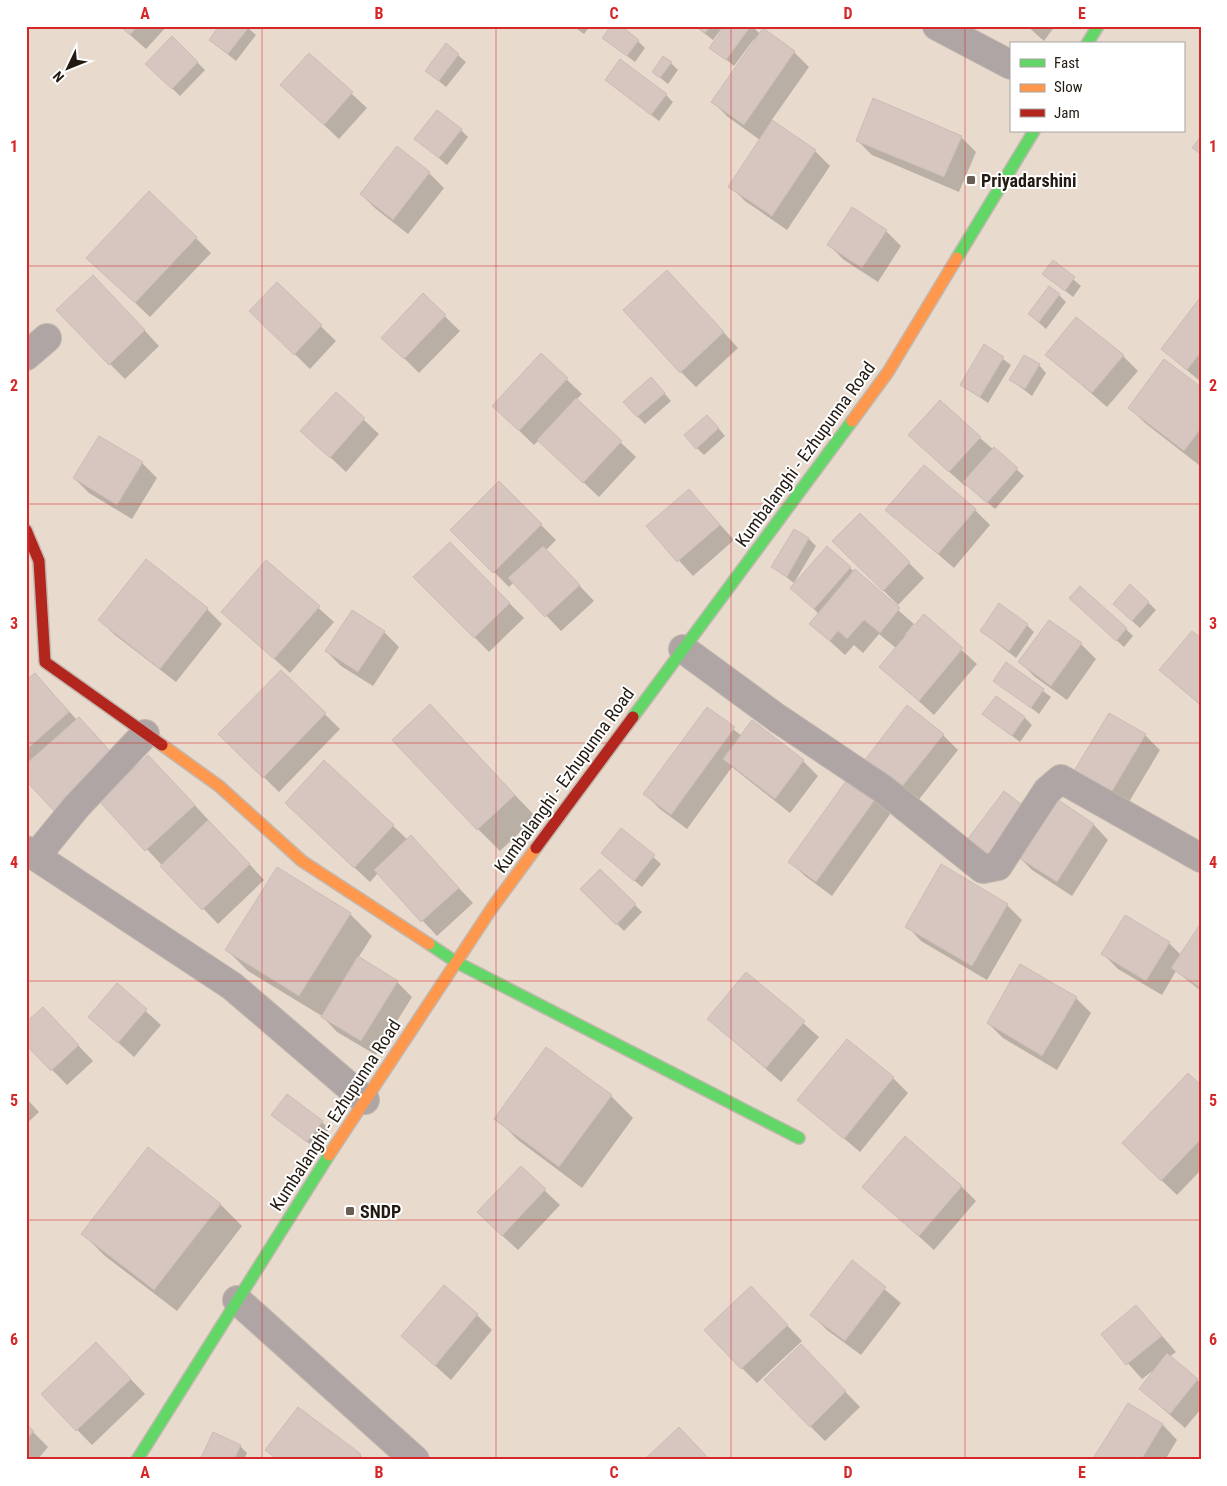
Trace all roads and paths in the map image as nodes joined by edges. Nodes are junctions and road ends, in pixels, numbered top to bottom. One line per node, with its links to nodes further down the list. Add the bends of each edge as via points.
1 (937, 26): 4 (street)
2 (1098, 26): 3 (main road)
3 (1089, 42)
4 (1010, 64)
5 (1033, 132): 9 (main road, Kumbalanghi - Ezhupunna Road, via 888,372)
6 (47, 338): 7 (street)
7 (26, 356)
8 (26, 530): 10 (main road, via 38,561 45,662)
9 (683, 649): 12 (street, via 777,718 883,789 984,869 998,866 1046,791 1061,779); 13 (main road, Kumbalanghi - Ezhupunna Road, via 492,908)
10 (145, 734): 11 (street); 13 (main road, via 220,786 302,861)
11 (31, 853): 14 (street, via 232,986)
12 (1201, 858)
13 (456, 962): 14 (main road, Kumbalanghi - Ezhupunna Road); 15 (main road)
14 (365, 1100): 16 (main road, Kumbalanghi - Ezhupunna Road)
15 (799, 1138)
16 (237, 1300): 17 (main road, Kumbalanghi - Ezhupunna Road); 18 (street)
17 (137, 1460)
18 (415, 1460)

